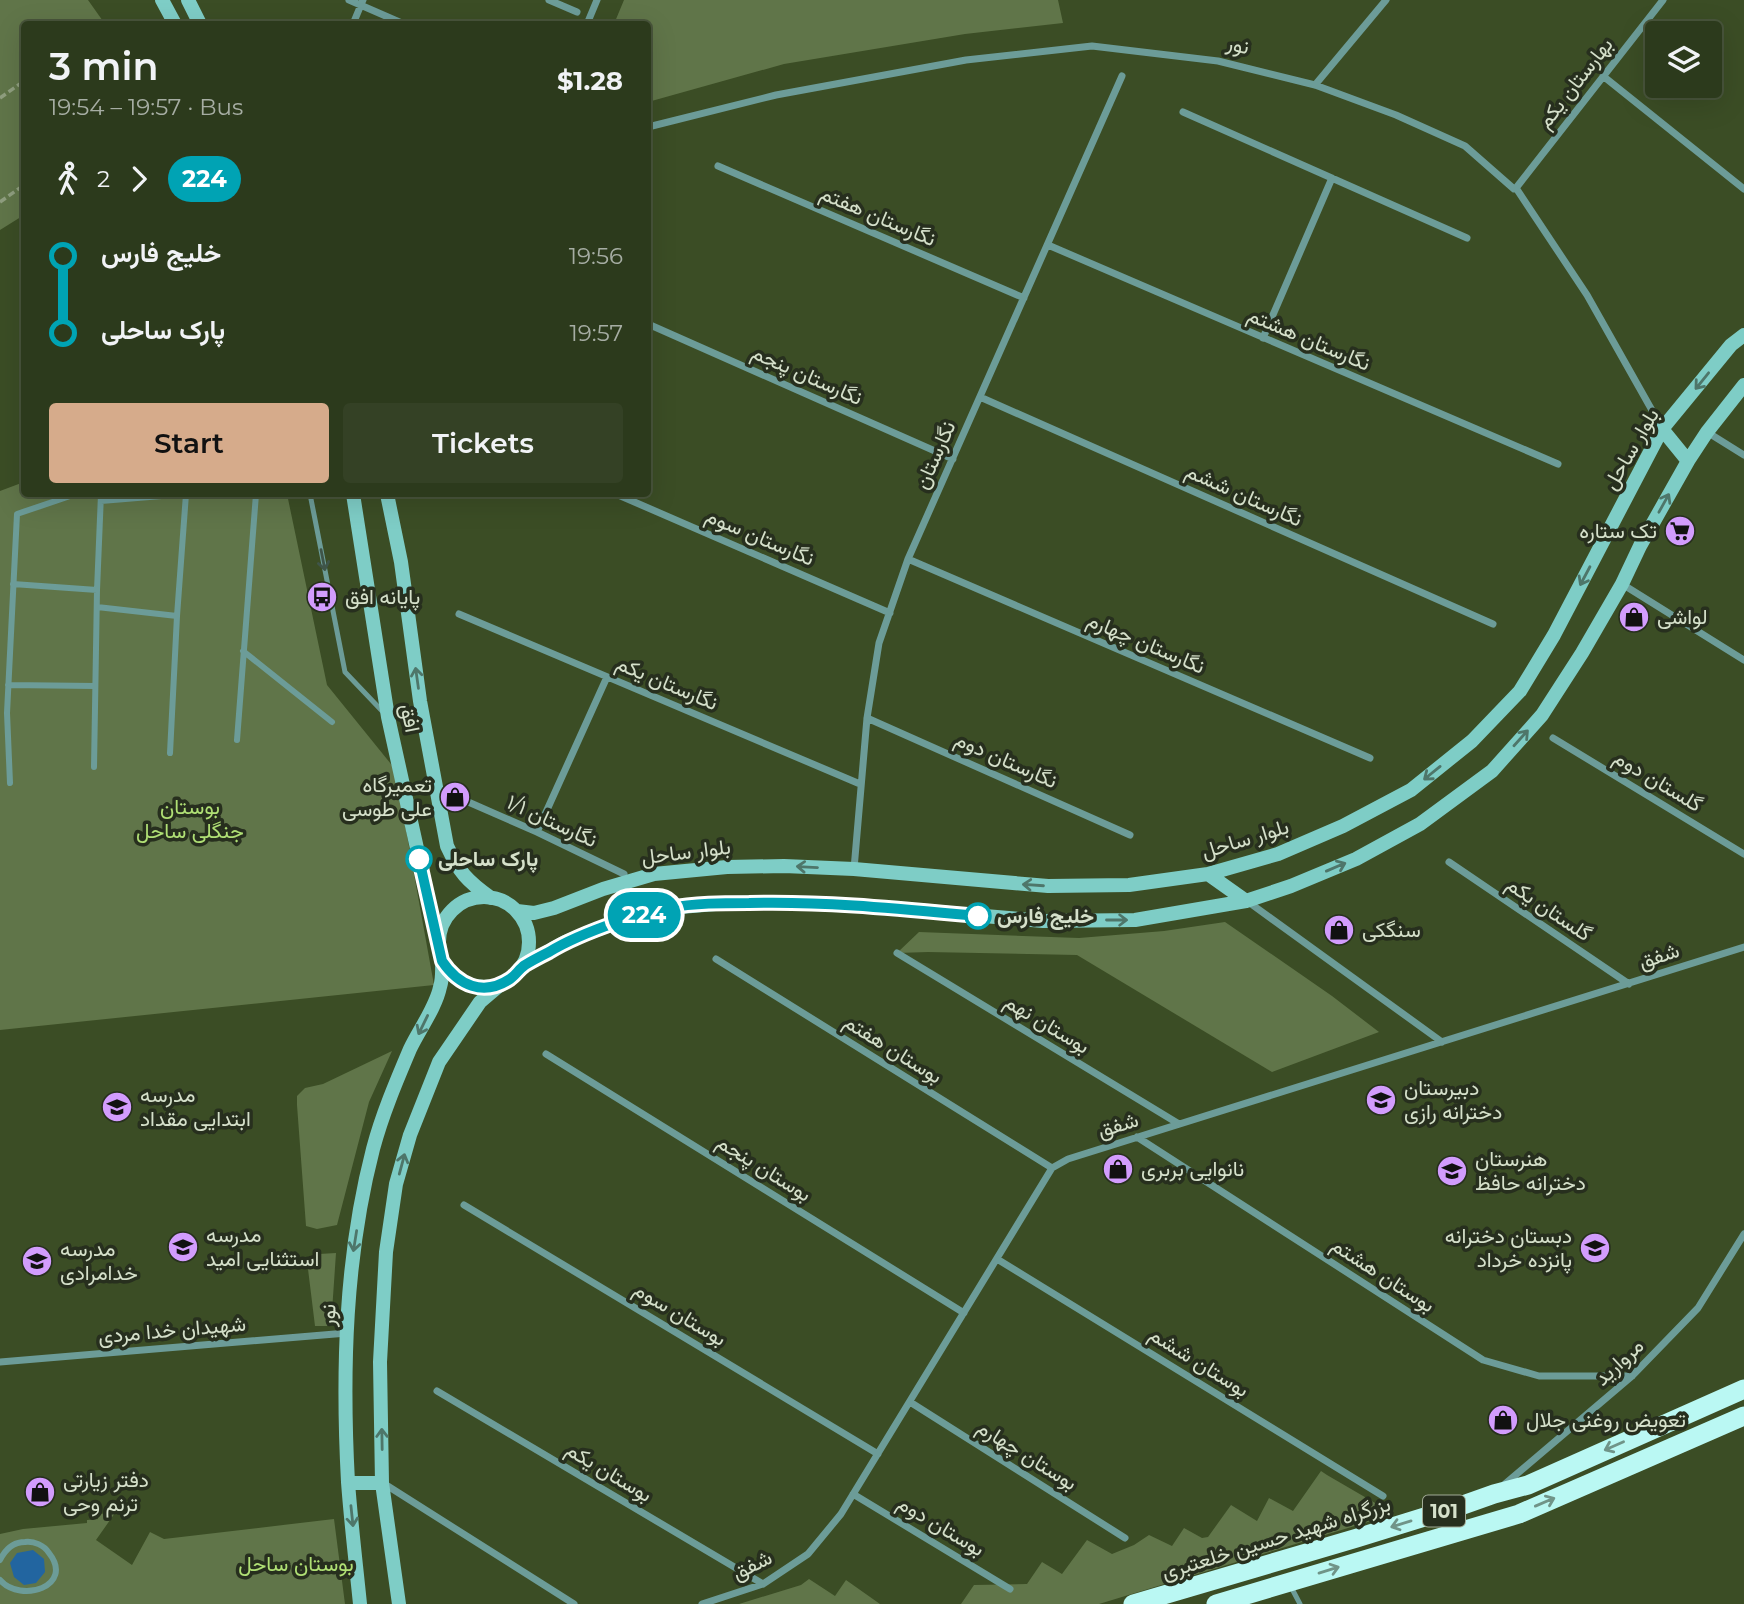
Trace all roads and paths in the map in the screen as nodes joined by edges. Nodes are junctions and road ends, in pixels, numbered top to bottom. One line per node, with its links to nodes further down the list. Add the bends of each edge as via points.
1 (162, 0): 10 (main road)
2 (188, 0): 11 (main road)
3 (349, 0): 8 (street)
4 (549, 0): 9 (street)
5 (597, 0): 14 (street)
6 (1385, 0): 18 (street)
7 (1662, 0): 16 (street, بهارستان یکم)
8 (362, 3): 12 (street); 13 (street)
9 (577, 12)
10 (173, 21)
11 (198, 21)
12 (355, 21)
13 (398, 21)
14 (588, 21)
15 (1122, 76): 29 (street, نگارستان)
16 (1603, 76): 25 (street, بهارستان یکم); 26 (street)
17 (21, 83): 19 (path)
18 (1315, 85): 21 (street, نور, via 1219,61 1092,46 966,61 776,94); 25 (street, نور, via 1396,114 1465,146)
19 (0, 98)
20 (1183, 112): 23 (street)
21 (651, 126)
22 (718, 166): 30 (street, نگارستان هفتم)
23 (1332, 178): 28 (street); 33 (street)
24 (21, 187): 27 (path)
25 (1516, 188): 36 (street, نور, via 1587,295)
26 (1744, 189)
27 (0, 202)
28 (1467, 238)
29 (1048, 245): 30 (street, نگارستان); 33 (street, نگارستان هشتم)
30 (1024, 298): 35 (street, نگارستان)
31 (651, 325): 39 (street, نگارستان پنجم)
32 (1744, 335): 36 (main road, بلوار ساحل, one-way to 36)
33 (1263, 338): 41 (street, نگارستان هشتم)
34 (1744, 385): 37 (main road)
35 (980, 397): 39 (street, نگارستان); 58 (street, نگارستان ششم)
36 (1662, 429): 40 (main road); 84 (main road, بلوار ساحل, one-way to 84, via 1527,680 1472,741 1411,790 1343,826 1278,854)
37 (1707, 432): 38 (street); 40 (main road)
38 (1744, 455)
39 (953, 458): 50 (street, نگارستان)
40 (1688, 461): 52 (main road, one-way to 40)
41 (1558, 464)
42 (67, 497): 51 (street, via 17,514)
43 (101, 497): 53 (street)
44 (186, 497): 57 (street)
45 (256, 497): 59 (street)
46 (311, 497): 67 (lane, one-way to 67, via 345,672)
47 (353, 497): 67 (main road, افق)
48 (388, 497): 85 (main road, افق, one-way to 48, via 457,868 447,846)
49 (623, 497): 55 (street, نگارستان سوم)
50 (908, 559): 55 (street, نگارستان); 73 (street, نگارستان چهارم)
51 (13, 584): 53 (street); 61 (street)
52 (1622, 584): 62 (street); 86 (main road, one-way to 52, via 1356,859 1420,824 1492,771 1542,715)
53 (97, 590): 54 (street)
54 (97, 607): 57 (street); 65 (street)
55 (890, 612): 68 (street, نگارستان, via 879,643)
56 (459, 614): 63 (street, نگارستان یکم)
57 (177, 615): 72 (street)
58 (1493, 624)
59 (243, 651): 69 (street); 71 (street)
60 (0, 657): 61 (street)
61 (9, 657): 64 (street)
62 (1744, 660)
63 (607, 677): 76 (street, نگارستان یکم); 78 (street)
64 (8, 685): 65 (street); 66 (street)
65 (95, 686): 74 (street)
66 (4, 713): 75 (street)
67 (388, 717): 90 (main road, افق)
68 (867, 718): 76 (street, نگارستان); 79 (street, نگارستان دوم)
69 (332, 722)
70 (1553, 738): 80 (street, گلستان دوم)
71 (237, 740)
72 (170, 753)
73 (1370, 758)
74 (94, 768)
75 (10, 783)
76 (860, 784): 82 (street, نگارستان)
77 (466, 800): 78 (street, نگارستان ۱/۱)
78 (537, 832): 83 (street, نگارستان ۱/۱)
79 (1130, 835)
80 (1744, 854)
81 (1449, 862): 93 (street, گلستان یکم)
82 (854, 869): 84 (main road, بلوار ساحل, one-way to 82, via 1129,885 1048,886); 87 (main road, بلوار ساحل, one-way to 87, via 738,866 654,874 544,911)
83 (624, 874)
84 (1208, 874): 86 (main road)
85 (491, 898): 87 (main road); 90 (main road, via 476,898 451,911 439,934)
86 (1246, 901): 92 (main road, one-way to 86, via 565,942 669,908 779,902 1043,921 1135,920); 95 (street)
87 (517, 911): 92 (main road, via 529,938)
88 (1744, 947): 93 (street, شفق)
89 (897, 953): 97 (street, بوستان نهم)
90 (441, 954): 94 (main road, via 460,981 485,988); 104 (main road, نور, one-way to 104, via 440,990 388,1101 365,1182)
91 (716, 959): 99 (street, بوستان هفتم)
92 (522, 966): 94 (main road)
93 (1629, 984): 95 (street, شفق)
94 (500, 985): 113 (main road, one-way to 94, via 380,1362 386,1252 397,1184 410,1135 439,1062 480,1002)
95 (1442, 1042): 97 (street, شفق)
96 (546, 1054): 103 (street, بوستان پنجم)
97 (1179, 1124): 98 (street, شفق)
98 (1137, 1137): 99 (street, شفق); 106 (street, بوستان هشتم, via 1483,1360 1539,1376)
99 (1052, 1168): 102 (street, شفق)
100 (464, 1205): 111 (street, بوستان سوم)
101 (1744, 1234): 106 (street, مروارید, via 1698,1308)
102 (997, 1259): 103 (street, شفق); 116 (street, بوستان ششم)
103 (964, 1313): 109 (street, شفق)
104 (347, 1333): 105 (street, شهیدان خدا مردی); 112 (main road, نور)
105 (0, 1362)
106 (1632, 1376): 114 (street, مروارید)
107 (1744, 1389): 114 (highway, بزرگراه شهید حسین خلعتبری / 101, one-way to 114, via 1528,1485)
108 (437, 1391): 121 (street, بوستان یکم)
109 (909, 1402): 111 (street, شفق); 117 (street, بوستان چهارم)
110 (1744, 1416): 120 (highway, 101, one-way to 110, via 1519,1514)
111 (878, 1454): 115 (street, شفق)
112 (348, 1483): 113 (main road); 125 (main road, نور, one-way to 125)
113 (382, 1483): 126 (main road); 127 (street)
114 (1494, 1493): 129 (highway, بزرگراه شهید حسین خلعتبری / 101, one-way to 129)
115 (853, 1494): 121 (street, شفق, via 808,1554); 122 (street, بوستان دوم)
116 (1383, 1496)
117 (1125, 1538)
118 (0, 1560): 124 (street, via 9,1547 27,1541 51,1555 56,1573 53,1583)
119 (0, 1580): 123 (street, via 5,1590)
120 (1289, 1582): 130 (highway, 101); 131 (lane)
121 (763, 1584): 128 (street, شفق)
122 (1010, 1589)
123 (22, 1599)
124 (32, 1599)
125 (360, 1604)
126 (399, 1604)
127 (574, 1604)
128 (702, 1604)
129 (1133, 1604)
130 (1216, 1604)
131 (1300, 1604)

